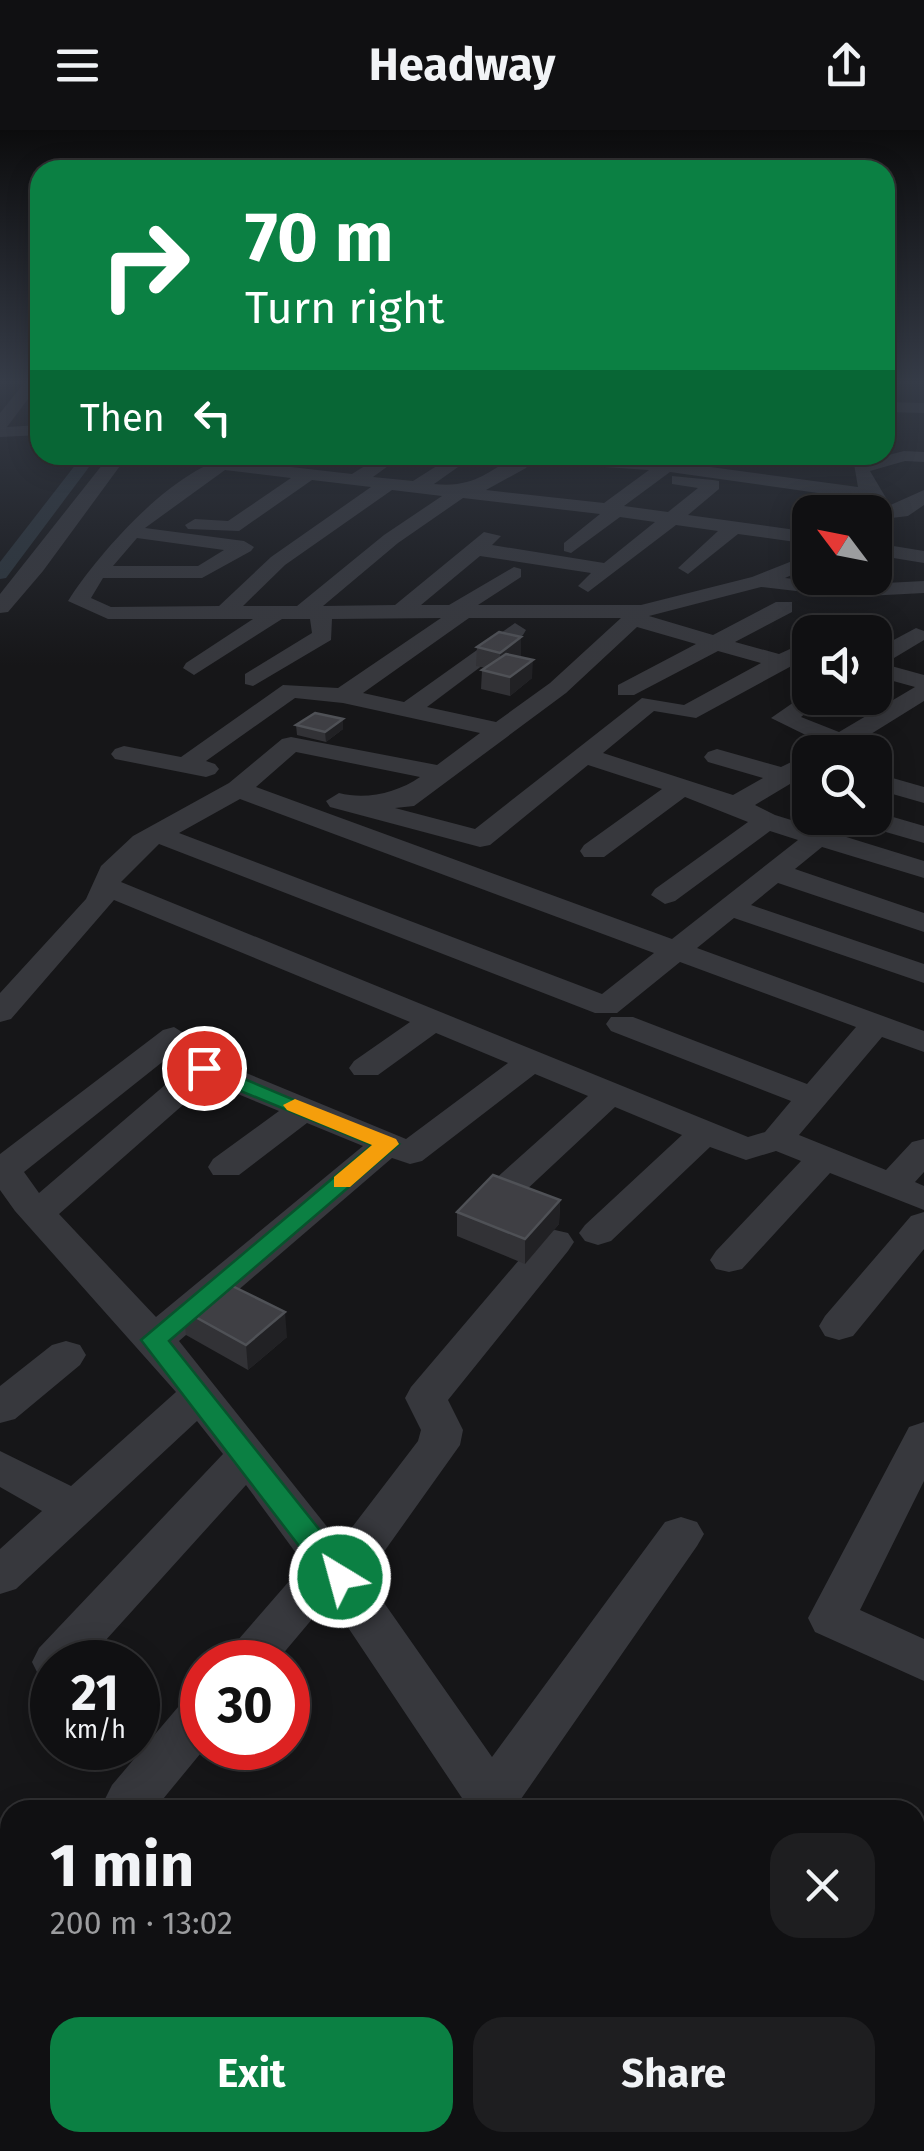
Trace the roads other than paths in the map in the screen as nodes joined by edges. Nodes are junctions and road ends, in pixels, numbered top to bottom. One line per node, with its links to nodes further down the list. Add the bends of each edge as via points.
1 (103, 477): 43 (street)
2 (204, 477): 14 (street)
3 (299, 477): 18 (street)
4 (332, 477): 11 (street)
5 (360, 477): 11 (street)
6 (432, 477): 13 (street)
7 (493, 477): 15 (street)
8 (645, 477): 20 (street, via 624,488)
9 (684, 477): 25 (street, via 713,486 713,495)
10 (701, 477): 16 (street)
11 (356, 480): 12 (street)
12 (388, 484): 13 (street); 19 (street)
13 (417, 487): 15 (street)
14 (183, 491): 18 (street); 26 (street)
15 (464, 492): 20 (street); 49 (street, via 391,539)
16 (803, 495)
17 (924, 496): 22 (street)
18 (276, 498): 19 (street); 24 (street)
19 (355, 507): 28 (street)
20 (613, 510): 25 (street); 31 (street)
21 (892, 511): 22 (street)
22 (900, 512): 23 (street)
23 (924, 517)
24 (243, 518): 26 (street, via 221,528); 28 (street)
25 (674, 518): 27 (street); 37 (street)
26 (138, 525): 38 (street); 38 (street, via 244,548 202,572)
27 (734, 527): 30 (street); 36 (street)
28 (323, 530): 50 (street, via 278,561)
29 (496, 532): 32 (street)
30 (792, 535)
31 (571, 548)
32 (476, 549): 37 (street); 46 (street)
33 (892, 551): 34 (street)
34 (924, 556)
35 (792, 567): 40 (street)
36 (688, 568)
37 (608, 570): 41 (street)
38 (97, 572): 50 (street, via 80,601 87,607)
39 (514, 573): 47 (street)
40 (759, 581): 42 (street, via 847,591); 51 (street)
41 (588, 586)
42 (923, 589)
43 (0, 607)
44 (784, 607): 53 (street)
45 (540, 611): 47 (street); 51 (street); 64 (street)
46 (400, 612): 47 (street); 49 (street)
47 (459, 612): 63 (street)
48 (276, 613): 49 (street); 50 (street); 57 (street)
49 (310, 613): 59 (street, via 322,634)
50 (223, 614)
51 (637, 615): 53 (street); 66 (street, via 558,688)
52 (916, 635): 54 (street)
53 (715, 643): 56 (street); 61 (street)
54 (892, 650)
55 (792, 657): 56 (street)
56 (780, 662): 70 (street, via 687,713 650,703)
57 (194, 668)
58 (892, 674): 60 (street)
59 (254, 679)
60 (924, 682)
61 (626, 690)
62 (924, 692): 68 (street)
63 (343, 696): 64 (street); 73 (street, via 291,690)
64 (408, 710): 66 (street)
65 (792, 712): 67 (street, via 783,718)
66 (500, 730): 75 (street)
67 (795, 735)
68 (853, 735)
69 (124, 754): 73 (street)
70 (584, 756): 77 (street); 80 (street, via 480,838)
71 (717, 757): 72 (street)
72 (792, 759)
73 (186, 765): 76 (street)
74 (792, 771): 81 (street)
75 (442, 773): 76 (street, via 291,744); 80 (street, via 405,800)
76 (245, 783): 80 (street); 84 (street); 94 (street)
77 (682, 787): 81 (street); 87 (street)
78 (892, 787): 79 (street)
79 (924, 796)
80 (339, 800)
81 (736, 804): 82 (street)
82 (766, 821): 86 (street); 91 (street)
83 (892, 825): 85 (street)
84 (158, 834): 90 (street, via 111,872); 94 (street, via 606,1006)
85 (924, 834)
86 (818, 837): 88 (street); 89 (street)
87 (594, 851)
88 (924, 870)
89 (775, 872): 92 (street); 93 (street)
90 (106, 886): 96 (street); 97 (street)
91 (666, 895)
92 (732, 908): 94 (street); 95 (street)
93 (924, 923)
94 (680, 950): 99 (street)
95 (924, 974)
96 (0, 1012)
97 (434, 1020): 102 (street); 103 (street)
98 (622, 1024): 105 (street)
99 (876, 1024): 101 (street); 105 (street)
100 (174, 1037): 112 (street)
101 (924, 1042)
102 (532, 1061): 104 (street); 109 (street, via 410,1153)
103 (366, 1068)
104 (610, 1094): 107 (street); 115 (street)
105 (813, 1098): 108 (street)
106 (303, 1108): 109 (street); 113 (street); 116 (street, via 204,1068)
107 (704, 1132): 108 (street, via 746,1149); 118 (street)
108 (777, 1139): 111 (street)
109 (388, 1144): 122 (street)
110 (924, 1150): 114 (street)
111 (824, 1158): 114 (street); 120 (street)
112 (2, 1168): 116 (street)
113 (226, 1168)
114 (908, 1192)
115 (496, 1198)
116 (38, 1214): 122 (street)
117 (924, 1224): 121 (street)
118 (598, 1232)
119 (555, 1242): 131 (street, via 426,1398 442,1430 440,1445)
120 (728, 1260)
121 (838, 1326)
122 (154, 1340): 124 (street)
123 (66, 1356): 125 (street)
124 (199, 1395): 127 (street); 129 (street)
125 (0, 1408)
126 (924, 1438): 135 (street, via 832,1618)
127 (248, 1455): 131 (street); 133 (street)
128 (0, 1467): 129 (street)
129 (74, 1508): 132 (street)
130 (680, 1534): 139 (street)
131 (335, 1571): 134 (street); 138 (street)
132 (0, 1576)
133 (76, 1640)
134 (269, 1640)
135 (924, 1661)
136 (180, 1742): 137 (street)
137 (130, 1800)
138 (493, 1800)
139 (499, 1800)

